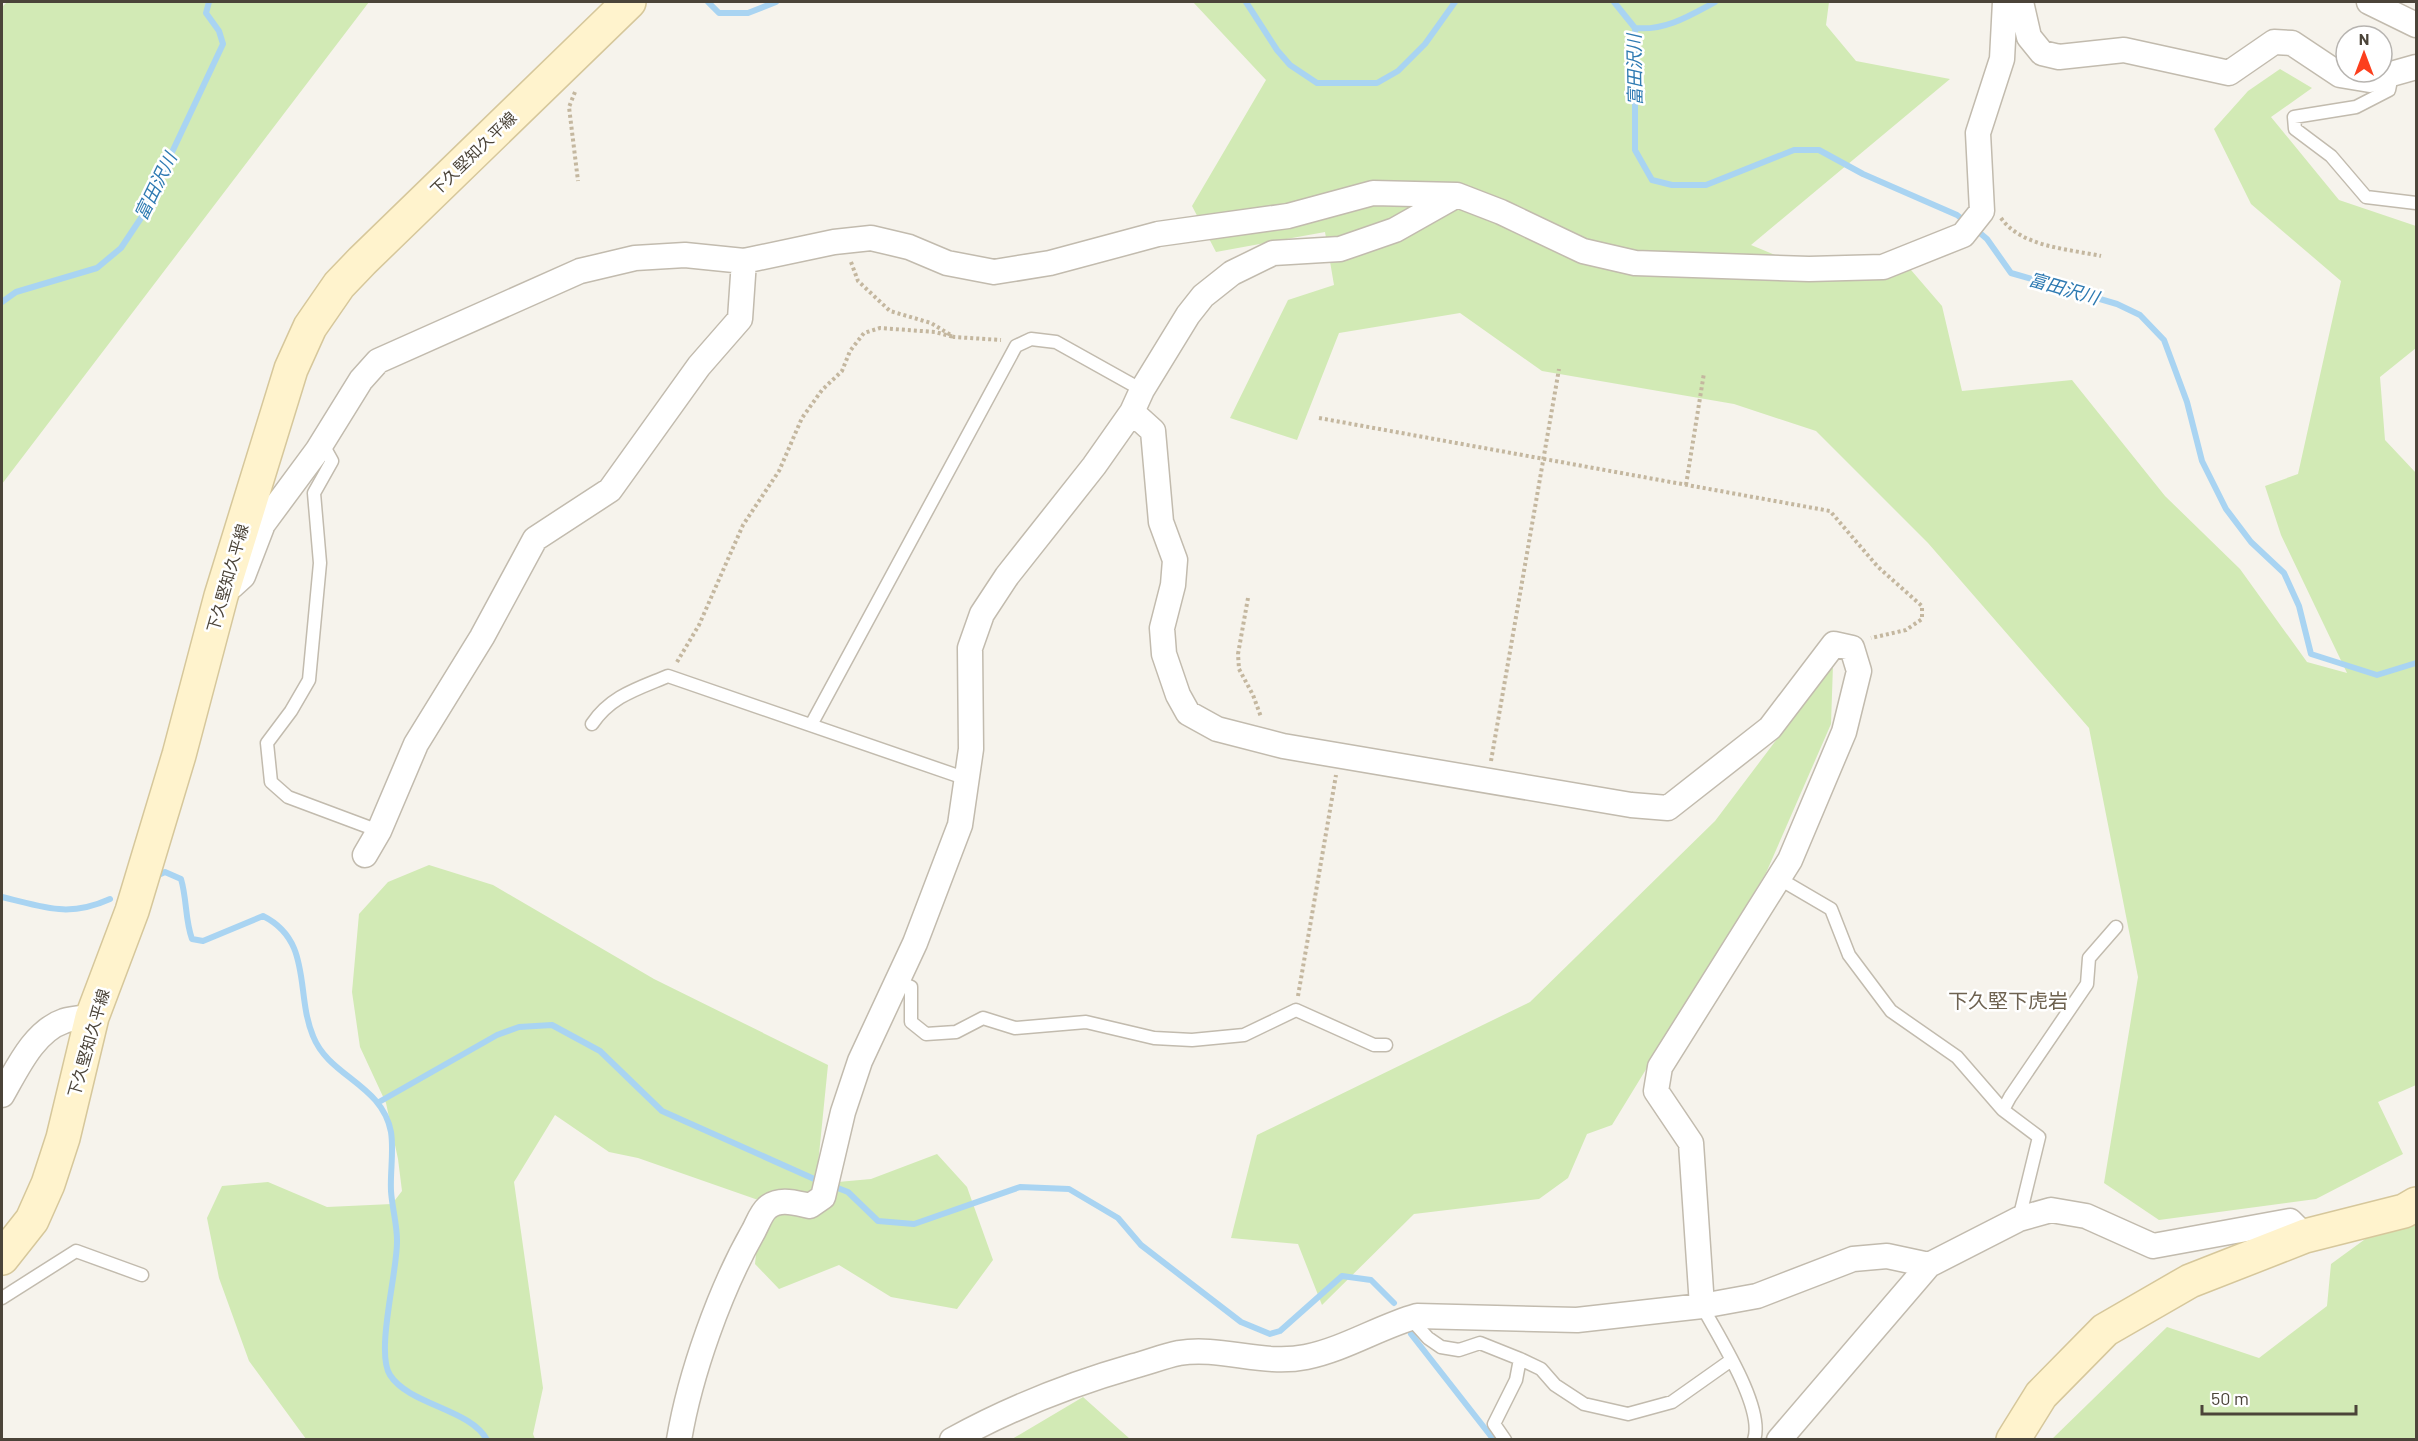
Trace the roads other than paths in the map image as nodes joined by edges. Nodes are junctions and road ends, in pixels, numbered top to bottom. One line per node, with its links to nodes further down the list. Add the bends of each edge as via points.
1 (629, 2): 15 (main road, 下久堅知久平線, via 339,285 315,320 291,369)
2 (2005, 2): 10 (street, via 2002,59 1977,133 1982,211 1963,235 1883,267 1809,269 1635,263 1582,251)
3 (2021, 2): 7 (street, via 2029,37 2042,53 2059,57 2124,50 2229,73 2274,42 2292,44)
4 (2369, 2): 5 (street)
5 (2416, 25)
6 (2416, 67): 8 (street)
7 (2334, 71)
8 (2394, 74)
9 (2390, 84): 11 (lane, via 2389,90 2356,107 2294,117 2295,129 2331,156 2366,197)
10 (1457, 195): 12 (street, via 1373,193 1288,216 1158,234 1050,263 994,272 947,263 909,246 871,238); 13 (street, via 1395,230 1340,249 1273,253 1232,273 1203,296 1188,315)
11 (2416, 203)
12 (744, 261): 14 (street, via 685,255 635,258 580,271 378,361 361,380); 19 (street, via 740,319 699,366 610,490 535,539 482,637 416,744)
13 (1137, 401): 17 (lane, via 1056,342 1031,339 1016,346); 18 (street, via 1094,466 1007,576 975,628 970,648 971,749); 21 (street, via 1153,431 1161,522 1175,560 1162,628 1164,654 1188,712 1217,729 1339,757 1631,806 1668,808 1770,728 1834,644 1852,648 1859,671 1844,732 1790,860)
14 (322, 443): 15 (street, via 263,524 243,576); 19 (lane, via 332,461 314,493 320,563 309,680 267,743 271,782 288,797)
15 (221, 596): 24 (main road, 下久堅知久平線, via 135,900)
16 (592, 724): 17 (lane, via 603,707 668,676)
17 (811, 725): 18 (lane)
18 (967, 779): 23 (street, via 960,825)
19 (379, 831): 20 (street)
20 (365, 855)
21 (1778, 878): 27 (lane, via 1831,909 1850,955 1891,1011 1957,1057); 35 (street, via 1660,1067 1656,1091 1691,1143)
22 (2116, 927): 27 (lane, via 2089,958 2087,984)
23 (897, 981): 25 (lane, via 911,987 911,1022 926,1034 956,1032 983,1018 1015,1028 1086,1022 1154,1038 1192,1040 1244,1035 1296,1010 1374,1045); 39 (street, via 860,1061 843,1112 823,1197 810,1206 780,1201 766,1208 734,1270 706,1343 684,1408)
24 (92, 1017): 26 (street, via 64,1020 44,1032); 31 (main road, 下久堅知久平線, via 48,1184 32,1220)
25 (1386, 1045)
26 (2, 1095)
27 (2003, 1110): 29 (lane, via 2039,1137)
28 (2416, 1204): 30 (main road, via 2404,1211)
29 (2019, 1219): 30 (street, via 2051,1210 2086,1216 2153,1246 2290,1221); 32 (street)
30 (2305, 1236): 44 (main road, via 2190,1281 2105,1330 2041,1395)
31 (2, 1258)
32 (1929, 1265): 35 (street, via 1887,1256 1852,1259 1757,1296); 43 (street)
33 (142, 1275): 34 (lane, via 76,1251)
34 (2, 1298)
35 (1702, 1306): 36 (street, via 1577,1320); 38 (lane)
36 (1410, 1318): 37 (lane, via 1441,1347 1459,1350 1480,1344); 40 (street, via 1304,1358 1265,1360 1225,1353 1179,1353 1114,1371 1007,1410)
37 (1520, 1359): 38 (lane, via 1541,1369 1555,1385 1584,1404 1628,1414 1672,1402); 41 (lane, via 1516,1380 1494,1424)
38 (1730, 1361): 42 (lane, via 1753,1403 1758,1429)
39 (679, 1440)
40 (952, 1440)
41 (1505, 1440)
42 (1754, 1440)
43 (1779, 1440)
44 (2013, 1440)

